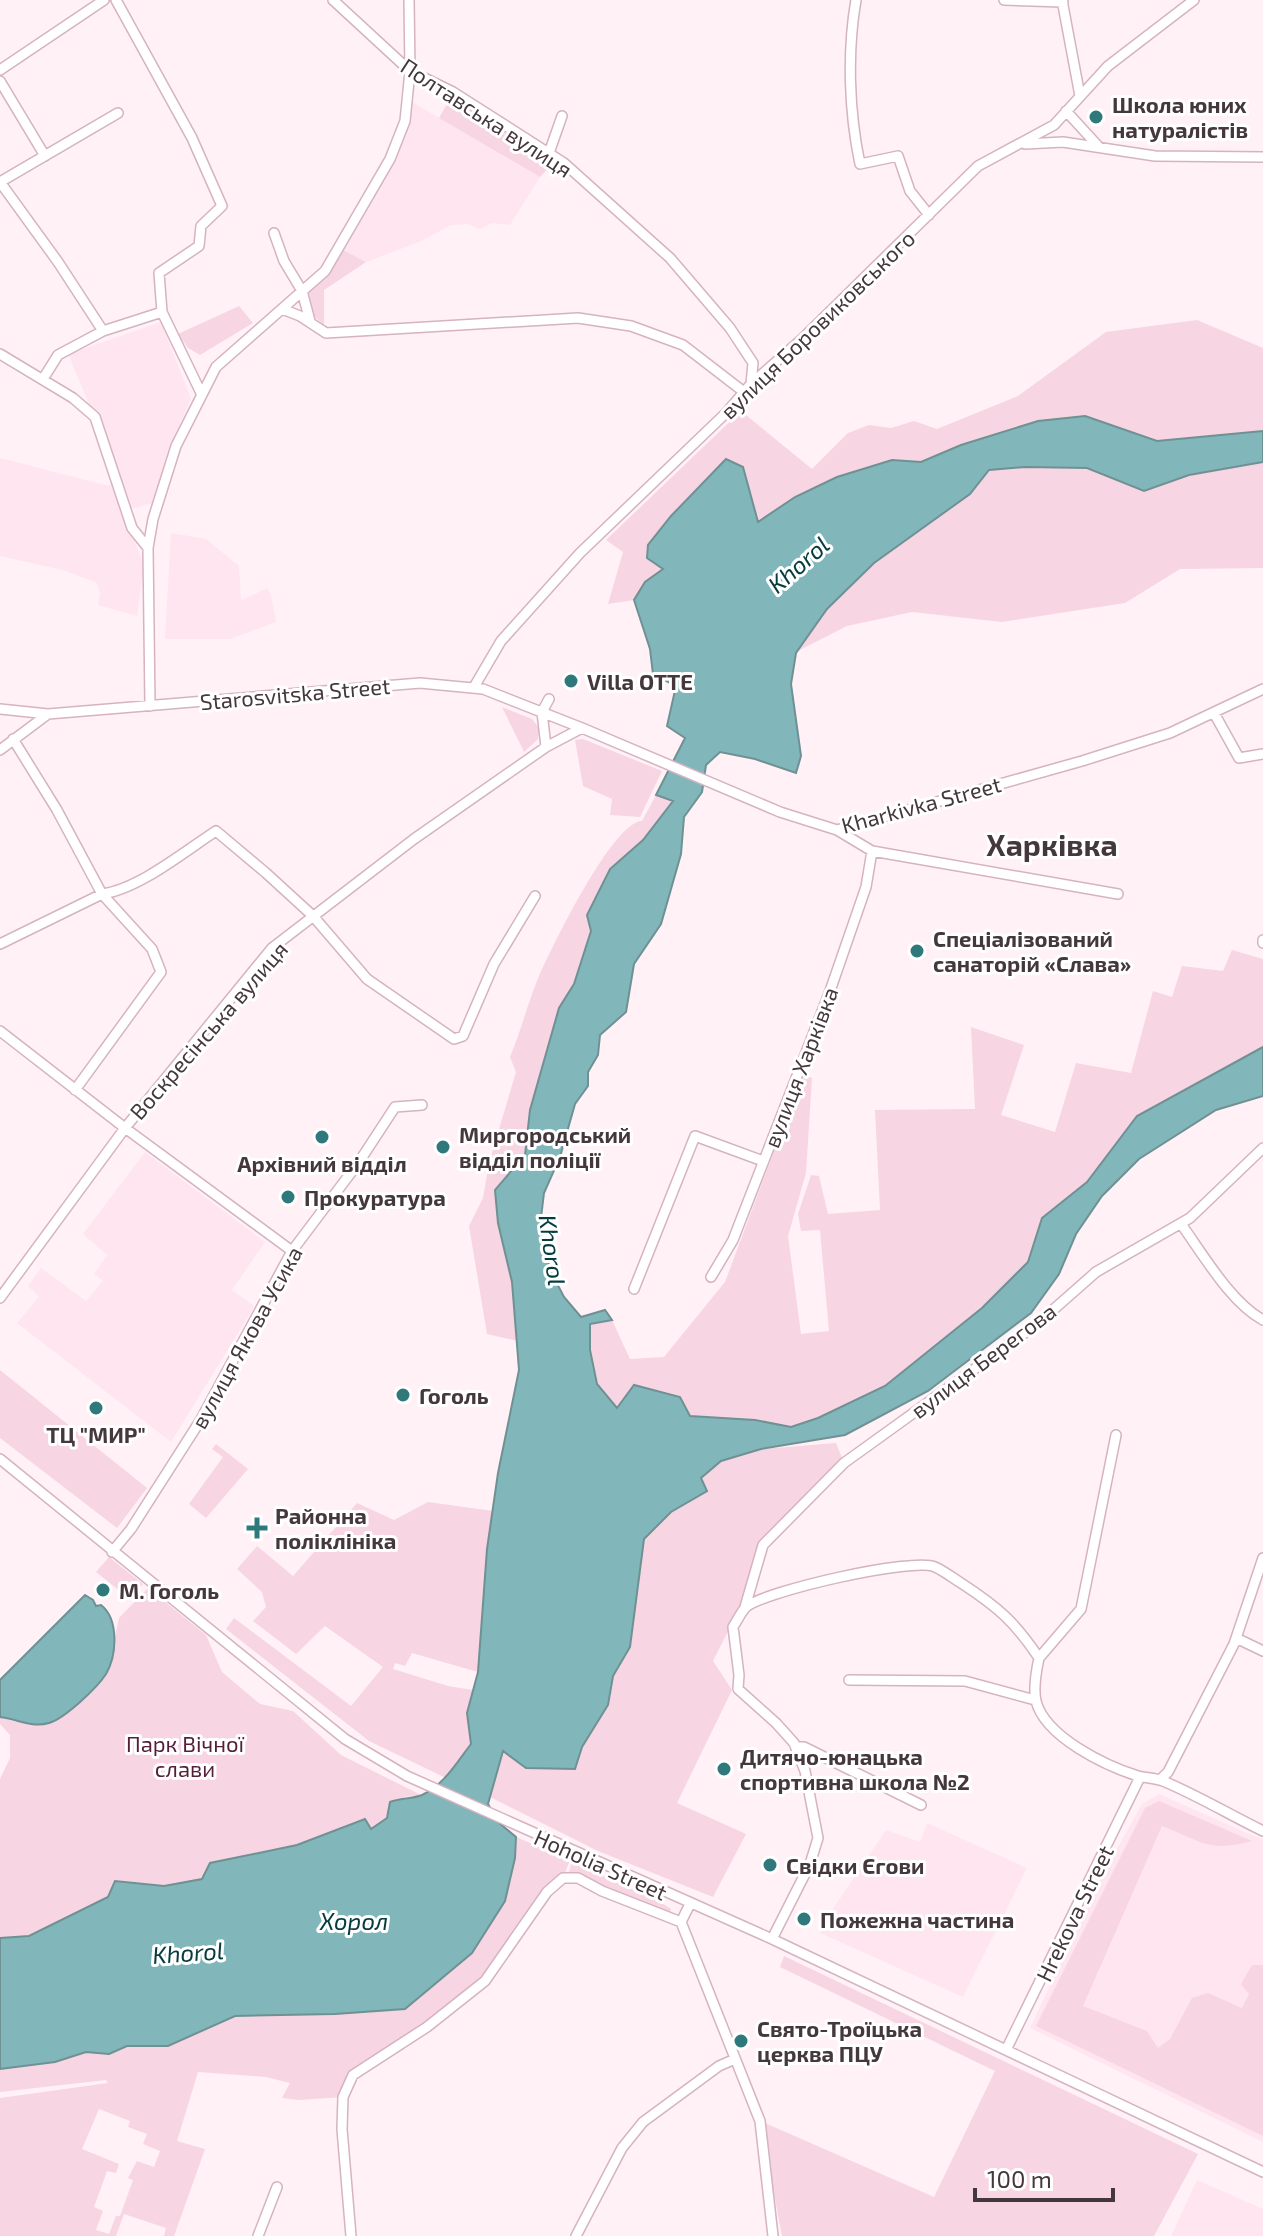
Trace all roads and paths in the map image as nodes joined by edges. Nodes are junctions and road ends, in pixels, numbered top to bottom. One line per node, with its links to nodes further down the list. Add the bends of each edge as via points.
1 (104, 0): 9 (street)
2 (116, 0): 25 (street, via 192,138 222,206 201,226 199,246 159,273)
3 (333, 0): 10 (street, Полтавська вулиця)
4 (409, 0): 10 (street)
5 (856, 0): 21 (street, via 851,29 860,164 898,156 910,191)
6 (1004, 0): 8 (street)
7 (1194, 0): 12 (street, вулиця Боровиковського, via 1108,66)
8 (1063, 1): 12 (street)
9 (0, 70)
10 (410, 71): 18 (street, Полтавська вулиця); 23 (street, via 405,121 390,159 325,271)
11 (0, 81): 19 (street)
12 (1080, 96): 13 (street, вулиця Боровиковського)
13 (1066, 111): 16 (street, вулиця Боровиковського); 17 (street)
14 (118, 113): 19 (street)
15 (562, 116): 18 (street)
16 (1022, 145): 17 (street, via 1063,142); 21 (street, вулиця Боровиковського, via 978,166)
17 (1099, 147): 20 (street, via 1155,156)
18 (549, 153): 30 (street, Полтавська вулиця, via 670,258 730,328 753,363)
19 (45, 156): 27 (street, via 0,182)
20 (1263, 157)
21 (929, 215): 30 (street, вулиця Боровиковського)
22 (274, 233): 23 (street)
23 (302, 291): 24 (street); 26 (street)
24 (282, 309): 26 (street); 31 (street, via 216,367)
25 (162, 312): 27 (street); 31 (street)
26 (310, 321): 30 (street, via 326,333 578,318 631,326 683,345)
27 (103, 331): 29 (street, via 58,355)
28 (0, 354): 29 (street)
29 (43, 379): 32 (street, via 95,417 132,528)
30 (748, 388): 33 (street, вулиця Боровиковського, via 553,582 501,641)
31 (201, 393): 32 (street, via 176,446)
32 (148, 548): 36 (street)
33 (474, 687): 36 (street, Starosvitska Street, via 420,683); 38 (street, Starosvitska Street)
34 (1263, 689): 39 (street, Kharkivka Street)
35 (549, 699): 38 (street)
36 (150, 706): 40 (street, Starosvitska Street)
37 (0, 709): 40 (street, Starosvitska Street)
38 (542, 712): 41 (street, Starosvitska Street); 43 (street)
39 (1214, 713): 45 (street, via 1239,758); 46 (street, Kharkivka Street, via 1082,761)
40 (48, 714): 42 (street)
41 (582, 728): 43 (street, Воскресінська вулиця); 46 (street, Kharkivka Street, via 780,812)
42 (13, 739): 44 (street); 48 (street)
43 (546, 747): 51 (street, Воскресінська вулиця)
44 (0, 750)
45 (1263, 754)
46 (837, 830): 47 (street)
47 (872, 851): 49 (street); 58 (street, вулиця Харківка, via 866,887 830,991)
48 (102, 894): 51 (street, via 155,871 216,831); 52 (street); 54 (street, via 152,949 161,972)
49 (1118, 894)
50 (535, 896): 51 (street, via 494,964 463,1036 454,1039 367,979)
51 (313, 916): 56 (street, Воскресінська вулиця, via 272,948)
52 (0, 944)
53 (0, 1031): 54 (street)
54 (75, 1090): 56 (street)
55 (422, 1105): 60 (street, вулиця Якова Усика, via 395,1107)
56 (125, 1128): 60 (street); 63 (street, Воскресінська вулиця)
57 (1263, 1148): 59 (street, вулиця Берегова)
58 (763, 1161): 61 (street, вулиця Харківка, via 733,1240); 62 (street, via 695,1136)
59 (1181, 1224): 64 (street, via 1250,1313); 69 (street, вулиця Берегова, via 1096,1272 1037,1324 844,1463 763,1545)
60 (292, 1251): 67 (street, вулиця Якова Усика, via 200,1421)
61 (711, 1277)
62 (634, 1289)
63 (0, 1298)
64 (1263, 1320)
65 (1116, 1435): 72 (street, via 1081,1609)
66 (0, 1459): 67 (street, Hoholia Street)
67 (112, 1552): 80 (street, Hoholia Street, via 345,1739 407,1776)
68 (1263, 1558): 70 (street)
69 (745, 1607): 72 (street, via 832,1579 907,1564 933,1565 993,1604 1018,1627); 75 (street, вулиця Берегова, via 733,1627 738,1689)
70 (1236, 1638): 71 (street); 77 (street)
71 (1263, 1651)
72 (1039, 1658): 74 (street)
73 (849, 1680): 74 (street, via 965,1681)
74 (1035, 1700): 76 (street, via 1042,1717 1075,1747)
75 (796, 1747): 78 (street); 82 (street, via 818,1838)
76 (1140, 1777): 77 (street); 83 (street, Hrekova Street)
77 (1160, 1780): 79 (street)
78 (921, 1805)
79 (1263, 1831)
80 (690, 1904): 81 (street); 82 (street, Hoholia Street)
81 (681, 1922): 84 (street); 88 (street, via 578,1878 563,1878 547,1892 485,1981 353,2075 343,2097 342,2129)
82 (772, 1939): 83 (street, Hoholia Street)
83 (1007, 2048): 85 (street, Hoholia Street)
84 (735, 2059): 89 (street, via 643,2122 622,2148); 90 (street, via 760,2121)
85 (1263, 2172)
86 (277, 2187): 87 (street)
87 (258, 2236)
88 (351, 2236)
89 (576, 2236)
90 (773, 2236)

